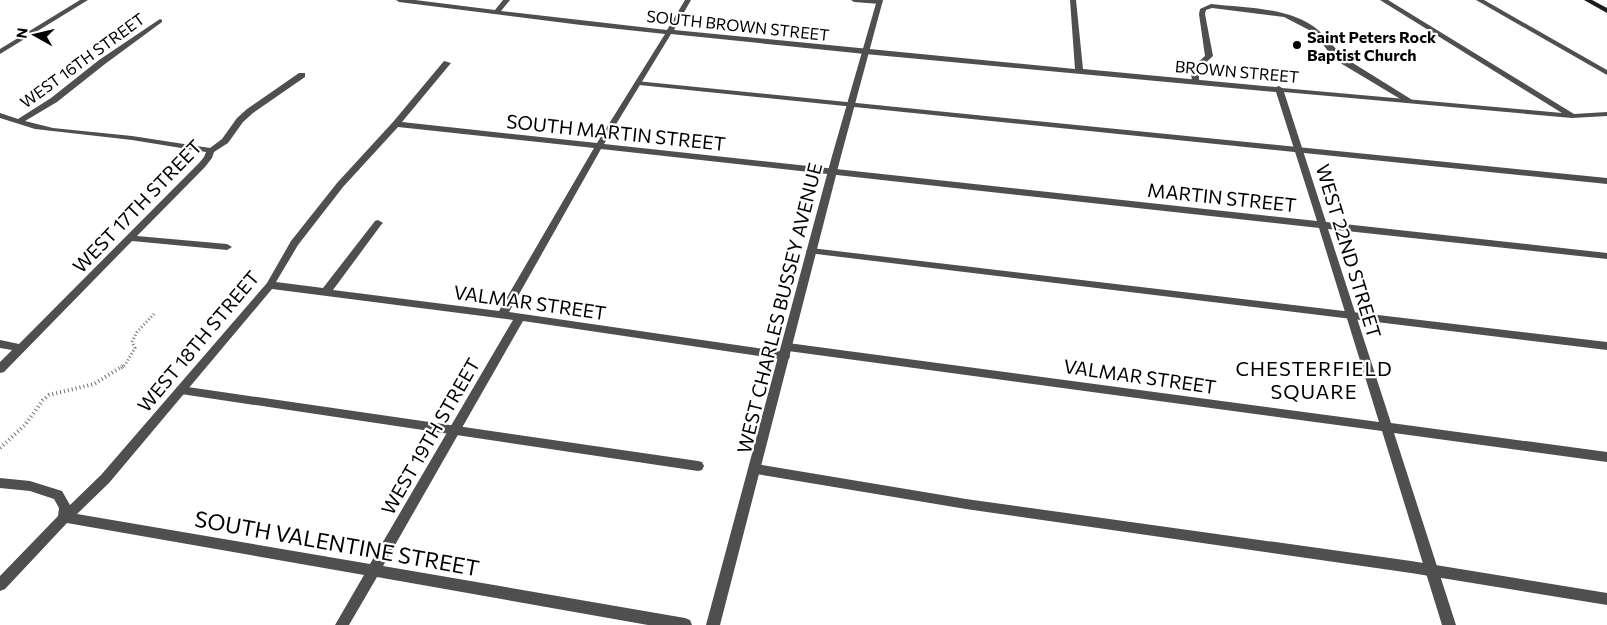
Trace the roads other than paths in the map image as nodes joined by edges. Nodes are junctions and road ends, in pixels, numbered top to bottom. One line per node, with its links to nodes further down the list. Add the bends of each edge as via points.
1 (85, 0): 15 (street)
2 (399, 0): 12 (street, SOUTH BROWN STREET)
3 (507, 0): 12 (street)
4 (688, 0): 14 (street)
5 (854, 0): 10 (street)
6 (1073, 0): 18 (street)
7 (1383, 0): 28 (street)
8 (1478, 0): 19 (street)
9 (1587, 0): 11 (main road)
10 (880, 1): 16 (street, WEST CHARLES BUSSEY AVENUE)
11 (1607, 11)
12 (496, 12): 14 (street, SOUTH BROWN STREET)
13 (160, 21): 29 (street, WEST 16TH STREET, via 54,100)
14 (670, 32): 16 (street, SOUTH BROWN STREET); 22 (street)
15 (0, 52)
16 (865, 52): 18 (street, BROWN STREET); 25 (street, WEST CHARLES BUSSEY AVENUE)
17 (447, 63): 30 (street, WEST 18TH STREET)
18 (1079, 70): 21 (street, BROWN STREET)
19 (1607, 73)
20 (302, 74): 33 (street, WEST 17TH STREET, via 250,111 225,141)
21 (1196, 81): 23 (street, BROWN STREET); 24 (street, via 1196,67 1209,56 1202,14 1203,9 1211,6 1286,15 1315,31 1345,62)
22 (639, 83): 25 (street); 31 (street)
23 (1279, 88): 24 (street, BROWN STREET); 32 (street, WEST 22ND STREET)
24 (1410, 101): 28 (street, BROWN STREET)
25 (851, 106): 32 (street); 34 (street, WEST CHARLES BUSSEY AVENUE)
26 (1607, 114): 28 (street, BROWN STREET)
27 (0, 115): 29 (street)
28 (1572, 116)
29 (20, 121): 33 (street, via 53,130 132,138)
30 (396, 124): 31 (street, SOUTH MARTIN STREET); 42 (street, WEST 18TH STREET, via 340,185 294,243)
31 (598, 147): 34 (street, SOUTH MARTIN STREET); 44 (street)
32 (1299, 150): 35 (street); 37 (street, WEST 22ND STREET)
33 (210, 151): 38 (street, WEST 17TH STREET, via 202,165)
34 (832, 171): 37 (street, MARTIN STREET); 40 (street, WEST CHARLES BUSSEY AVENUE)
35 (1607, 181)
36 (378, 223): 43 (street)
37 (1322, 224): 41 (street, MARTIN STREET); 45 (street, WEST 22ND STREET)
38 (129, 238): 39 (street); 49 (street, WEST 17TH STREET)
39 (227, 247)
40 (811, 250): 45 (street); 50 (street, WEST CHARLES BUSSEY AVENUE)
41 (1607, 256)
42 (270, 285): 43 (street, VALMAR STREET); 52 (street, WEST 18TH STREET)
43 (326, 292): 44 (street, VALMAR STREET)
44 (502, 315): 46 (street, VALMAR STREET)
45 (1351, 315): 48 (street); 53 (street, WEST 22ND STREET)
46 (520, 317): 50 (street, VALMAR STREET); 54 (street, WEST 19TH STREET)
47 (0, 344): 49 (street)
48 (1607, 346)
49 (20, 348): 51 (street, WEST 17TH STREET)
50 (786, 352): 53 (street, VALMAR STREET); 57 (street, WEST CHARLES BUSSEY AVENUE)
51 (0, 369)
52 (181, 390): 54 (street); 59 (street, WEST 18TH STREET, via 105,479)
53 (1386, 426): 55 (street, VALMAR STREET); 61 (street, WEST 22ND STREET)
54 (455, 429): 56 (street); 60 (street, WEST 19TH STREET)
55 (1607, 456)
56 (698, 466)
57 (756, 469): 61 (street, via 966,504); 66 (street, WEST CHARLES BUSSEY AVENUE)
58 (0, 482): 59 (street, via 30,486 58,495)
59 (64, 517): 60 (street, SOUTH VALENTINE STREET); 62 (street, WEST 18TH STREET)
60 (373, 571): 64 (street, WEST 19TH STREET); 65 (street, SOUTH VALENTINE STREET)
61 (1431, 571): 63 (street); 67 (street, WEST 22ND STREET)
62 (0, 585)
63 (1607, 599)
64 (342, 625)
65 (686, 625)
66 (713, 625)
67 (1449, 625)

